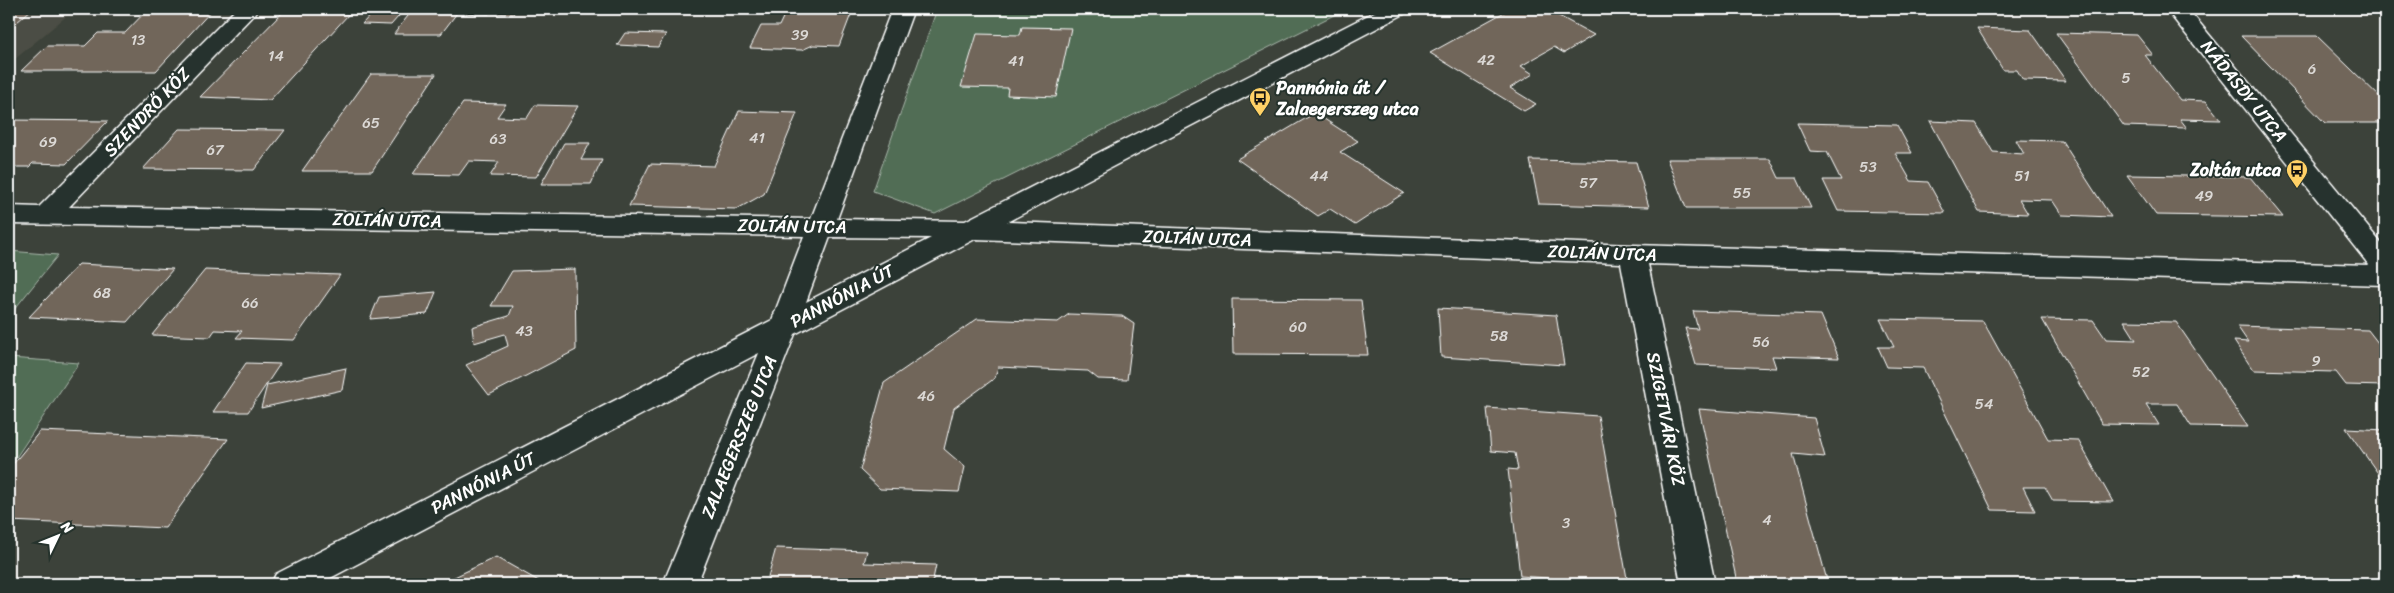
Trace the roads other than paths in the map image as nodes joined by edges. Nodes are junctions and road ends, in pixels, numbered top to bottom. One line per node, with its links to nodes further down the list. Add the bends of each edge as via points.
1 (248, 9): 6 (street, SZENDRŐ KÖZ)
2 (903, 9): 7 (street, ZALAEGERSZEG UTCA)
3 (1396, 9): 8 (street, PANNÓNIA ÚT)
4 (2177, 9): 10 (street, NÁDASDY UTCA)
5 (9, 215): 6 (street, ZOLTÁN UTCA)
6 (46, 215): 7 (street, ZOLTÁN UTCA)
7 (821, 226): 8 (street, ZOLTÁN UTCA); 12 (street, ZALAEGERSZEG UTCA)
8 (968, 230): 9 (street, ZOLTÁN UTCA); 12 (street, PANNÓNIA ÚT)
9 (1633, 254): 11 (street, ZOLTÁN UTCA); 15 (street, SZIGETVÁRI KÖZ)
10 (2385, 266)
11 (2385, 275)
12 (782, 328): 13 (street, PANNÓNIA ÚT); 14 (street, ZALAEGERSZEG UTCA)
13 (288, 584)
14 (680, 584)
15 (1698, 584)

